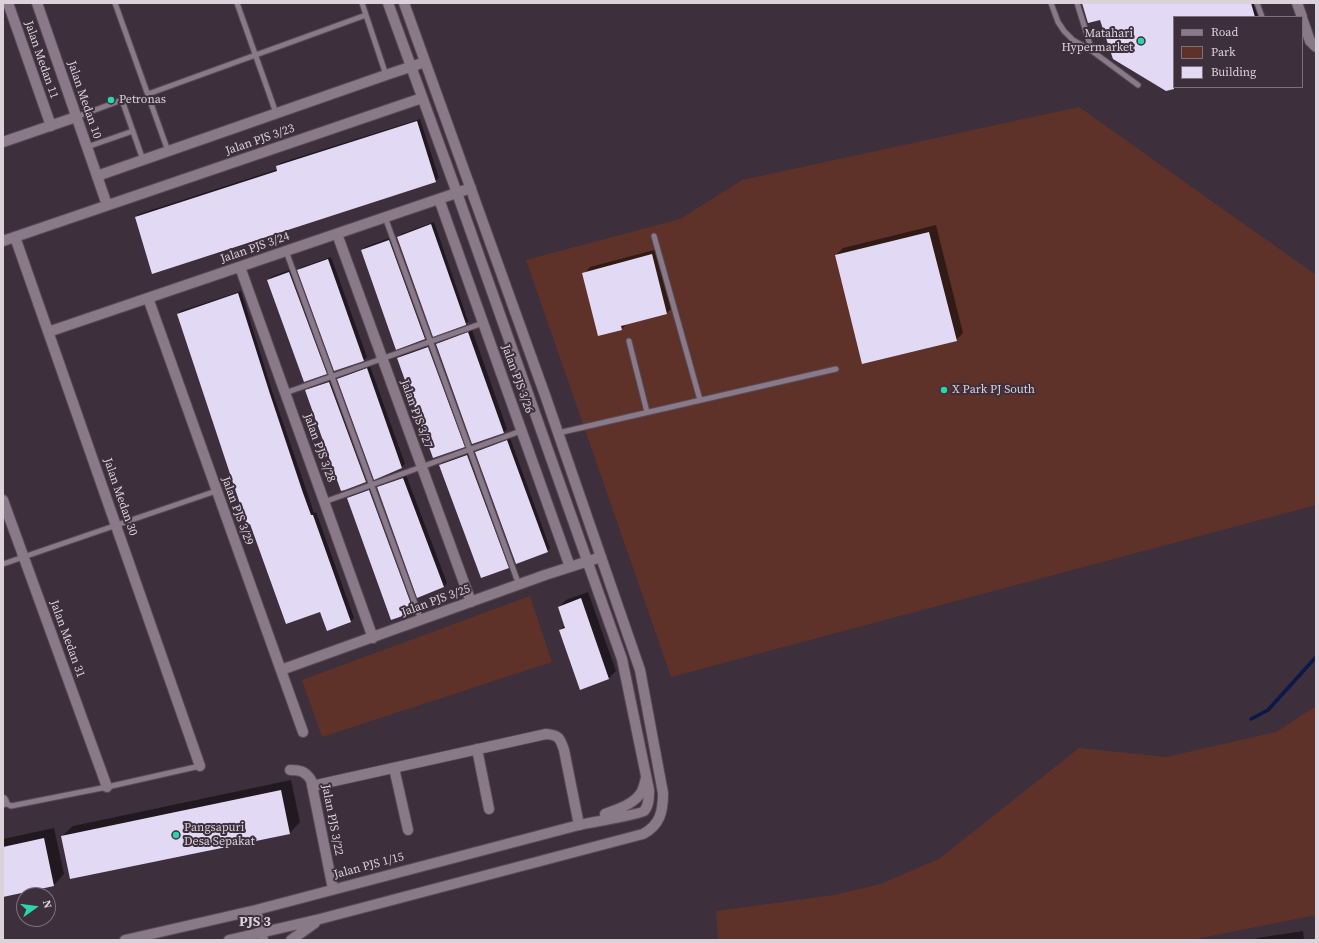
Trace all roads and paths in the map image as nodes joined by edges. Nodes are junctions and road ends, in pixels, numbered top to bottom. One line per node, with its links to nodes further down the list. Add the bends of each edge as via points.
1 (8, 3): 27 (street, Jalan Medan 11)
2 (37, 3): 26 (street, Jalan Medan 10)
3 (115, 3): 23 (lane)
4 (237, 3): 18 (lane)
5 (362, 3): 12 (lane)
6 (388, 3): 20 (street)
7 (404, 3): 19 (street)
8 (1051, 3): 17 (lane, via 1064,31 1073,40)
9 (1077, 3): 17 (lane)
10 (1257, 3): 13 (lane)
11 (1297, 3): 14 (street)
12 (366, 14): 18 (lane); 21 (lane)
13 (1262, 16)
14 (1302, 16)
15 (1303, 19): 16 (street)
16 (1313, 44)
17 (1092, 51): 22 (lane)
18 (256, 56): 23 (lane); 25 (lane)
19 (425, 62): 20 (street); 34 (street)
20 (410, 67): 21 (street); 24 (street)
21 (386, 75): 25 (street)
22 (1138, 85)
23 (148, 94): 31 (lane)
24 (422, 98): 35 (street); 37 (street, Jalan PJS 3/23)
25 (276, 113): 31 (street)
26 (76, 117): 27 (street); 28 (lane, via 122,100); 30 (street, Jalan Medan 10)
27 (50, 126): 29 (street)
28 (133, 132): 30 (lane); 32 (lane)
29 (3, 142)
30 (86, 147): 33 (street, Jalan Medan 10)
31 (168, 151): 32 (street)
32 (143, 160): 33 (street)
33 (97, 176): 37 (street, Jalan Medan 10)
34 (471, 188): 35 (street, Jalan PJS 3/24); 57 (street)
35 (457, 193): 36 (street, Jalan PJS 3/24); 67 (street)
36 (439, 199): 38 (street, Jalan PJS 3/24); 46 (street, Jalan PJS 3/26)
37 (107, 205): 41 (street, Jalan PJS 3/23)
38 (385, 217): 39 (street, Jalan PJS 3/24); 49 (lane)
39 (337, 234): 43 (street, Jalan PJS 3/24); 50 (street, Jalan PJS 3/27)
40 (654, 236): 54 (lane)
41 (15, 237): 42 (street, Jalan PJS 3/23); 47 (street, Jalan Medan 30)
42 (3, 241)
43 (286, 251): 44 (street, Jalan PJS 3/24); 52 (lane)
44 (240, 267): 45 (street, Jalan PJS 3/24); 53 (street, Jalan PJS 3/28)
45 (148, 298): 47 (street, Jalan PJS 3/24); 61 (street, Jalan PJS 3/29)
46 (483, 323): 49 (lane); 56 (street, Jalan PJS 3/26)
47 (48, 332): 64 (street, Jalan Medan 30)
48 (629, 341): 55 (lane)
49 (430, 342): 50 (lane); 58 (lane)
50 (382, 358): 52 (lane); 59 (street, Jalan PJS 3/27)
51 (836, 369): 54 (lane)
52 (332, 376): 53 (lane); 60 (lane)
53 (285, 393): 63 (street, Jalan PJS 3/28)
54 (700, 400): 55 (lane)
55 (647, 412): 57 (lane)
56 (522, 431): 58 (lane); 69 (street, Jalan PJS 3/26)
57 (558, 433): 66 (street)
58 (469, 450): 59 (lane); 70 (lane)
59 (422, 467): 60 (lane); 71 (street, Jalan PJS 3/27)
60 (372, 485): 63 (lane); 72 (lane)
61 (216, 491): 64 (lane); 74 (street, Jalan PJS 3/29)
62 (3, 500): 65 (street, Jalan Medan 31)
63 (324, 502): 73 (street, Jalan PJS 3/28)
64 (116, 525): 65 (lane); 77 (street, Jalan Medan 30)
65 (23, 557): 68 (lane); 82 (street, Jalan Medan 31)
66 (601, 557): 67 (street, Jalan PJS 3/25); 86 (street, via 640,670 663,794 663,807)
67 (587, 561): 69 (street, Jalan PJS 3/25); 80 (street, via 622,659)
68 (3, 564)
69 (570, 567): 70 (street, Jalan PJS 3/25)
70 (519, 585): 71 (street, Jalan PJS 3/25)
71 (471, 602): 72 (street, Jalan PJS 3/25)
72 (421, 620): 73 (street, Jalan PJS 3/25)
73 (373, 638): 74 (street, Jalan PJS 3/25)
74 (280, 670): 75 (street, Jalan PJS 3/29)
75 (302, 732)
76 (477, 750): 78 (street); 84 (street); 87 (street, via 546,734 561,739)
77 (200, 766): 82 (lane)
78 (394, 768): 81 (street); 88 (street)
79 (290, 770): 81 (street, Jalan PJS 3/22, via 306,773)
80 (646, 777): 85 (street, via 649,799); 87 (street, via 642,791 635,800)
81 (312, 786): 89 (street, Jalan PJS 3/22)
82 (107, 787): 83 (lane, via 11,806)
83 (3, 801)
84 (489, 809)
85 (644, 811): 86 (street); 87 (street, Jalan PJS 1/15, via 636,815)
86 (657, 822): 91 (street, via 651,830 643,834)
87 (579, 825): 89 (street, Jalan PJS 1/15)
88 (408, 830)
89 (333, 889): 90 (street, Jalan PJS 1/15)
90 (256, 910): 92 (street); 93 (street, Jalan PJS 1/15)
91 (320, 919): 92 (street); 95 (street)
92 (262, 936): 94 (street)
93 (125, 940)
94 (229, 940)
95 (291, 940)

